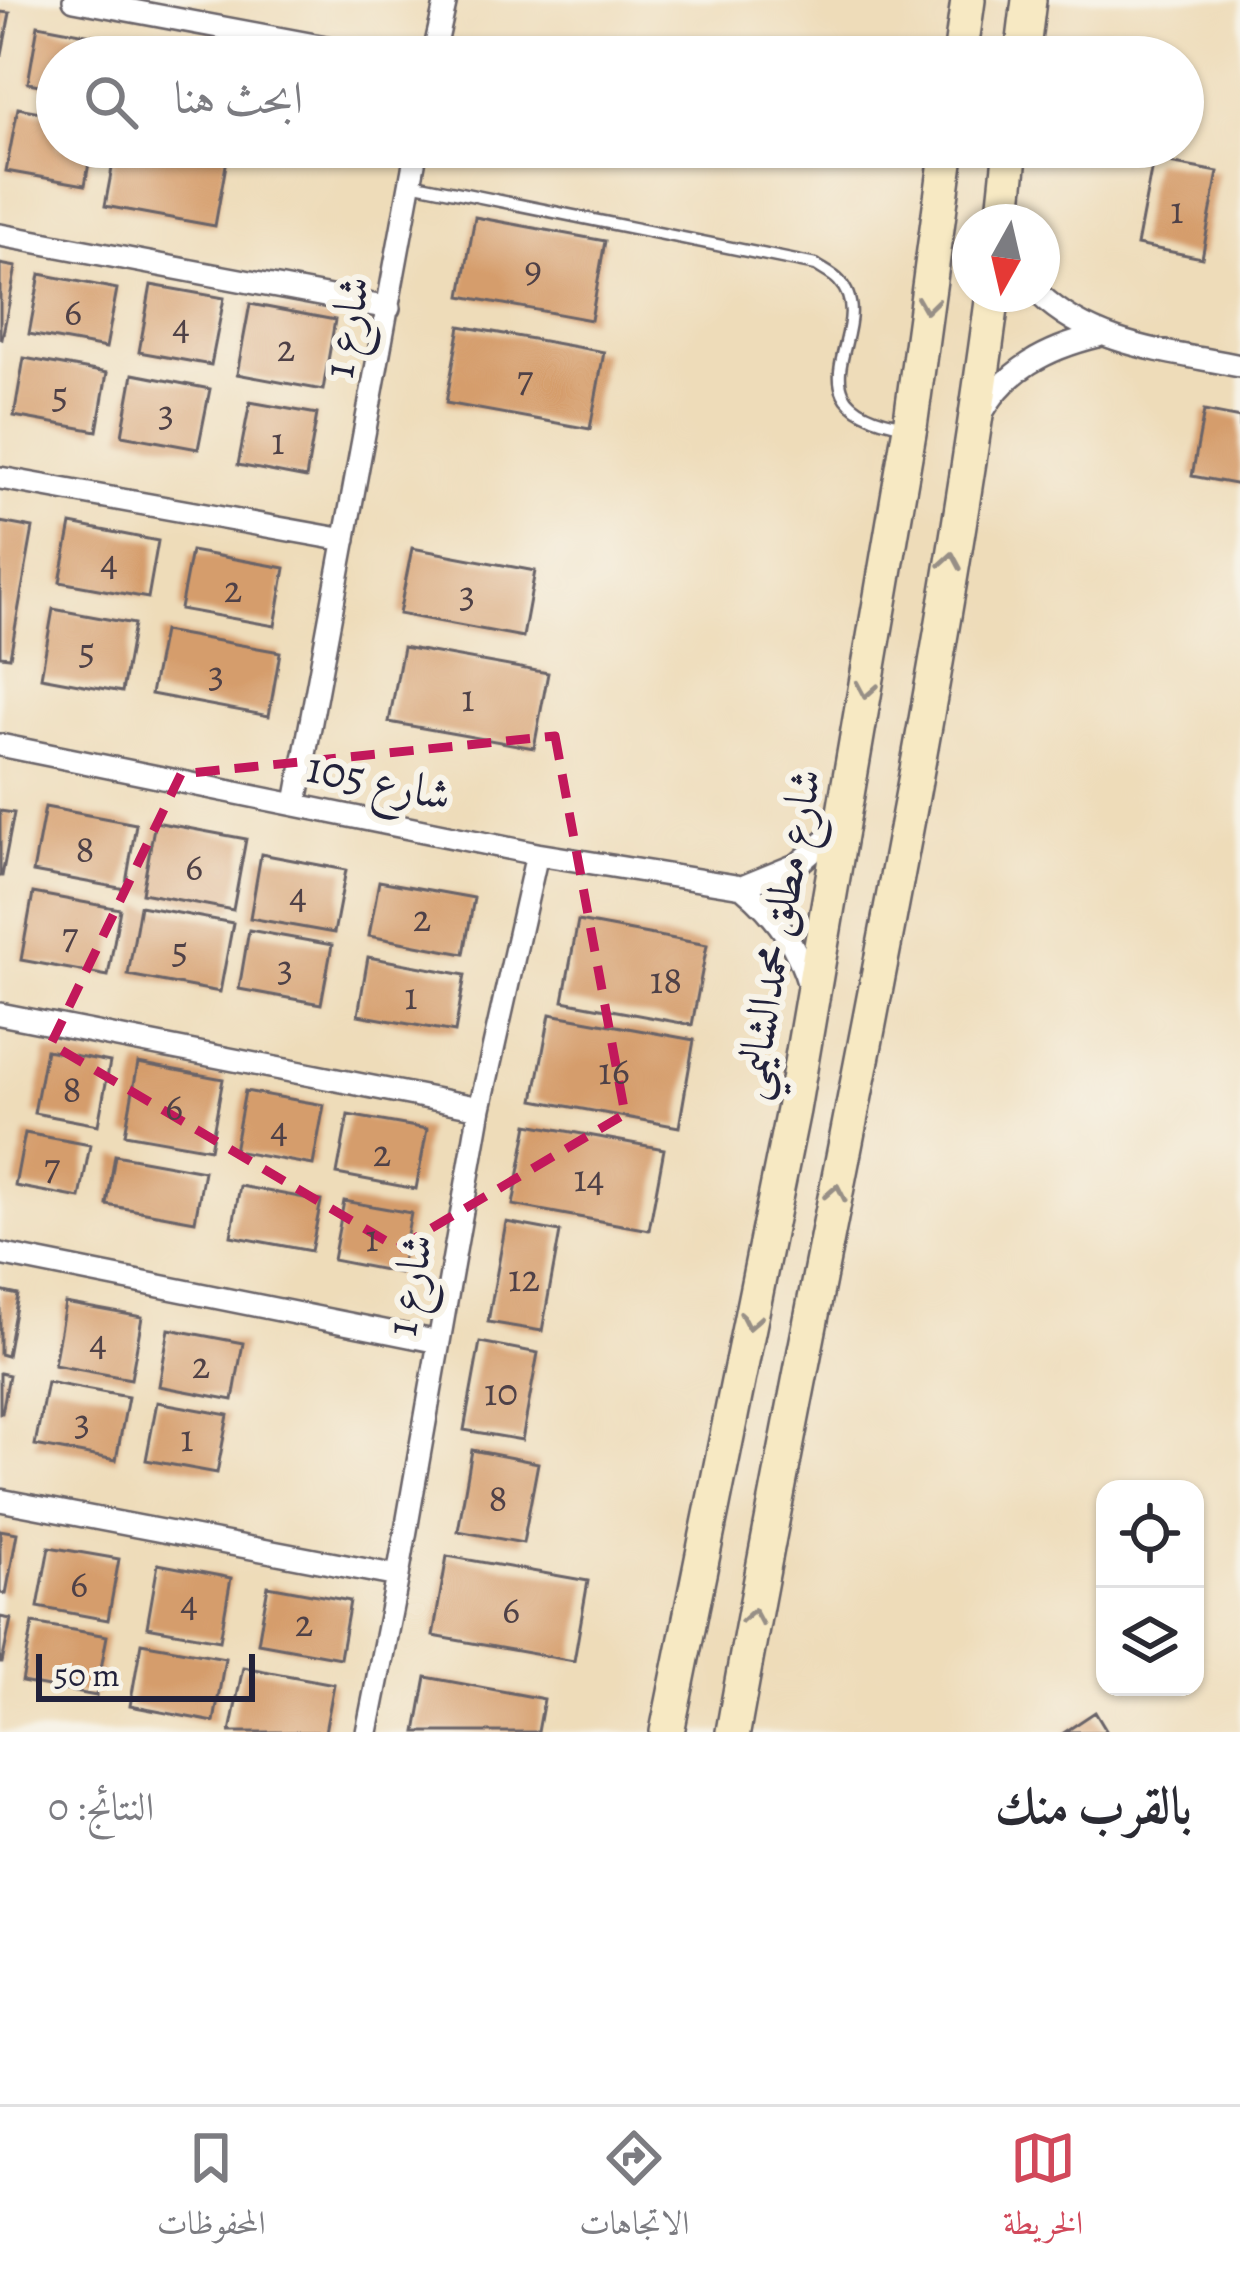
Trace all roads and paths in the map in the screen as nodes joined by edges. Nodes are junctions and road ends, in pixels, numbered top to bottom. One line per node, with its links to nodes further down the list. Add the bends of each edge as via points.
1 (74, 0): 5 (street)
2 (446, 0): 6 (street)
3 (968, 0): 7 (street)
4 (1029, 0): 8 (street)
5 (267, 36)
6 (438, 36)
7 (963, 36)
8 (1025, 36)
9 (414, 168): 12 (street, شارع 1)
10 (945, 168): 21 (street, شارع مطلق محمدالشاليمي, one-way to 21)
11 (1009, 168): 13 (street)
12 (411, 183): 15 (street, شارع 1); 21 (lane, via 816,265 841,283 849,301 839,380 847,401 864,415)
13 (1005, 204)
14 (0, 235): 15 (street)
15 (389, 308): 23 (street, شارع 1)
16 (991, 312): 20 (street)
17 (1059, 312): 18 (street)
18 (1098, 336): 19 (street); 20 (street, via 1032,360 1005,382)
19 (1240, 366)
20 (976, 426): 34 (street, one-way to 20)
21 (910, 427): 26 (street, شارع مطلق محمدالشاليمي, one-way to 26)
22 (0, 478): 23 (street)
23 (345, 540): 25 (street, شارع 1)
24 (0, 746): 25 (street, شارع 105)
25 (296, 803): 27 (street, شارع 105)
26 (842, 825): 28 (street, via 798,864); 29 (street, شارع مطلق محمدالشاليمي)
27 (537, 854): 28 (street, شارع 105); 31 (street, شارع 1)
28 (742, 887): 29 (street, via 788,935)
29 (812, 996): 32 (street, شارع مطلق محمدالشاليمي)
30 (0, 1014): 31 (street)
31 (479, 1108): 35 (street, شارع 1)
32 (793, 1110): 34 (street, via 798,1137 774,1269 794,1294); 39 (street, شارع مطلق محمدالشاليمي, one-way to 39)
33 (0, 1254): 35 (street)
34 (819, 1281): 40 (street, one-way to 34)
35 (440, 1342): 37 (street, شارع 1)
36 (0, 1500): 37 (street)
37 (398, 1576): 38 (street, شارع 1)
38 (367, 1732)
39 (667, 1732)
40 (733, 1732)

